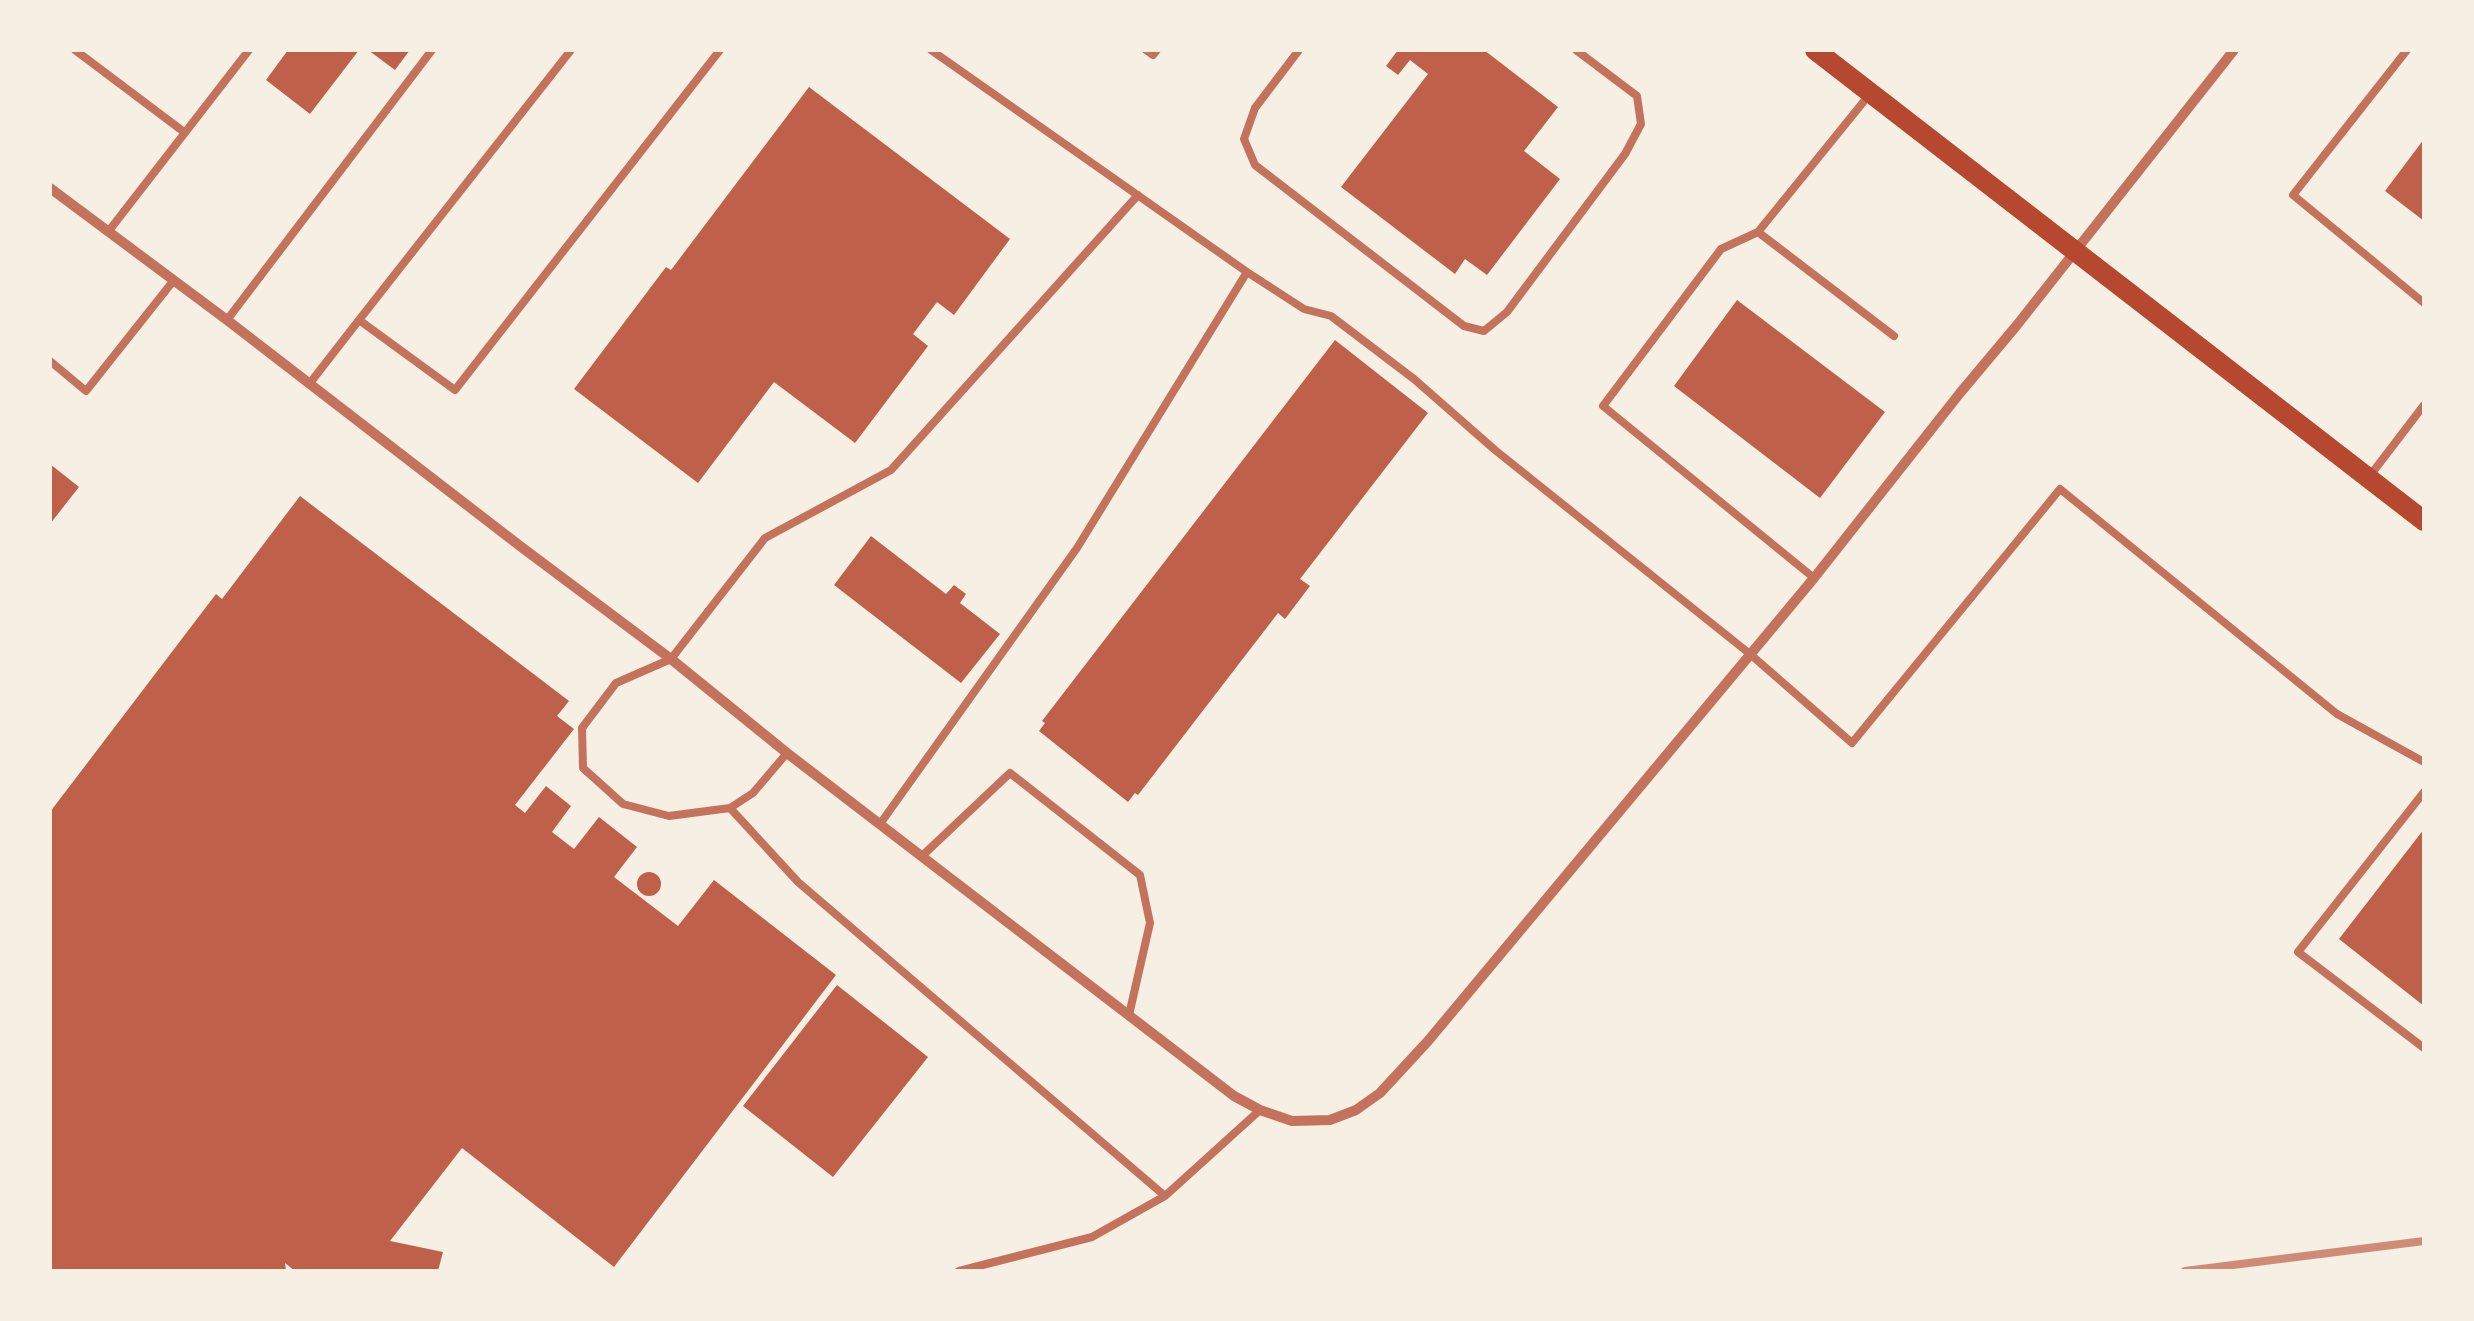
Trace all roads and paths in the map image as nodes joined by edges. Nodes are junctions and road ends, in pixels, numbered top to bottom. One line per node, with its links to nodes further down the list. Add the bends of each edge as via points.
1 (74, 50): 15 (lane)
2 (248, 50): 15 (lane)
3 (432, 50): 24 (lane)
4 (572, 50): 25 (lane)
5 (720, 50): 25 (lane, via 455,390)
6 (931, 50): 17 (lane)
7 (1146, 50): 8 (lane)
8 (1157, 50)
9 (1298, 50): 10 (lane, via 1255,108 1244,139 1255,165 1464,326 1484,330 1508,312 1641,124 1637,96)
10 (1576, 50)
11 (1815, 50): 14 (main road)
12 (2234, 50): 20 (street)
13 (2407, 50): 23 (lane, via 2293,195)
14 (1871, 93): 19 (lane); 20 (main road)
15 (184, 132): 18 (lane)
16 (50, 188): 18 (street)
17 (1138, 194): 21 (lane); 34 (lane, via 891,470 764,538)
18 (108, 232): 22 (street)
19 (1758, 232): 26 (lane); 32 (lane, via 1721,249 1603,406)
20 (2076, 250): 30 (main road); 32 (street)
21 (1247, 272): 33 (lane, via 1304,309 1331,316 1414,379); 39 (lane, via 1077,548)
22 (174, 280): 24 (street); 27 (lane, via 86,390)
23 (2424, 303)
24 (228, 320): 28 (street)
25 (360, 320): 28 (lane)
26 (1894, 336)
27 (50, 361)
28 (310, 383): 34 (street)
29 (2424, 406): 30 (lane)
30 (2369, 478): 31 (main road)
31 (2424, 520)
32 (1814, 578): 33 (street)
33 (1750, 654): 36 (lane, via 1852,743 2060,488 2337,714); 43 (street, via 1407,1066 1368,1102 1330,1120 1292,1121)
34 (671, 658): 35 (street); 38 (lane, via 616,683 582,728 583,768 624,804 669,816)
35 (788, 753): 38 (lane); 39 (street)
36 (2424, 762)
37 (2424, 792): 42 (lane, via 2298,952)
38 (730, 808): 44 (lane, via 798,882)
39 (880, 824): 40 (street)
40 (922, 856): 41 (street); 41 (lane, via 1010,773 1140,876 1150,923)
41 (1129, 1016): 43 (street)
42 (2424, 1048)
43 (1260, 1110): 44 (lane)
44 (1165, 1196): 45 (lane, via 1092,1237)
45 (959, 1271)

